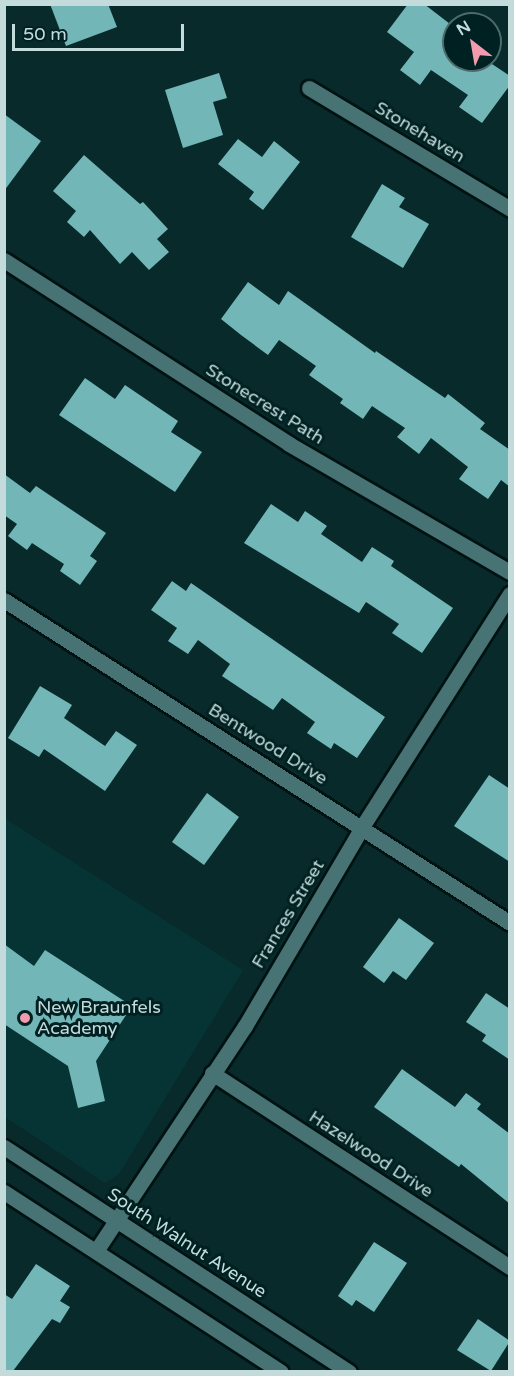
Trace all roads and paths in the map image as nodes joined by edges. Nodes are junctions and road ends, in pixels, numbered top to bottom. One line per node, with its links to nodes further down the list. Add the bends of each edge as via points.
1 (309, 88): 2 (street, Stonehaven)
2 (510, 209)
3 (4, 260): 4 (street, Stonecrest Path, via 289,444)
4 (510, 572)
5 (510, 594): 7 (street, Frances Street)
6 (4, 600): 7 (street, Bentwood Drive)
7 (362, 827): 8 (street, Bentwood Drive); 9 (street, Frances Street)
8 (510, 923)
9 (212, 1073): 12 (street, Frances Street); 14 (street, Hazelwood Drive)
10 (4, 1147): 12 (street, South Walnut Avenue)
11 (4, 1192): 13 (street)
12 (119, 1221): 13 (street, Frances Street); 16 (street, South Walnut Avenue)
13 (96, 1251): 15 (street)
14 (510, 1267)
15 (281, 1371)
16 (349, 1371)

